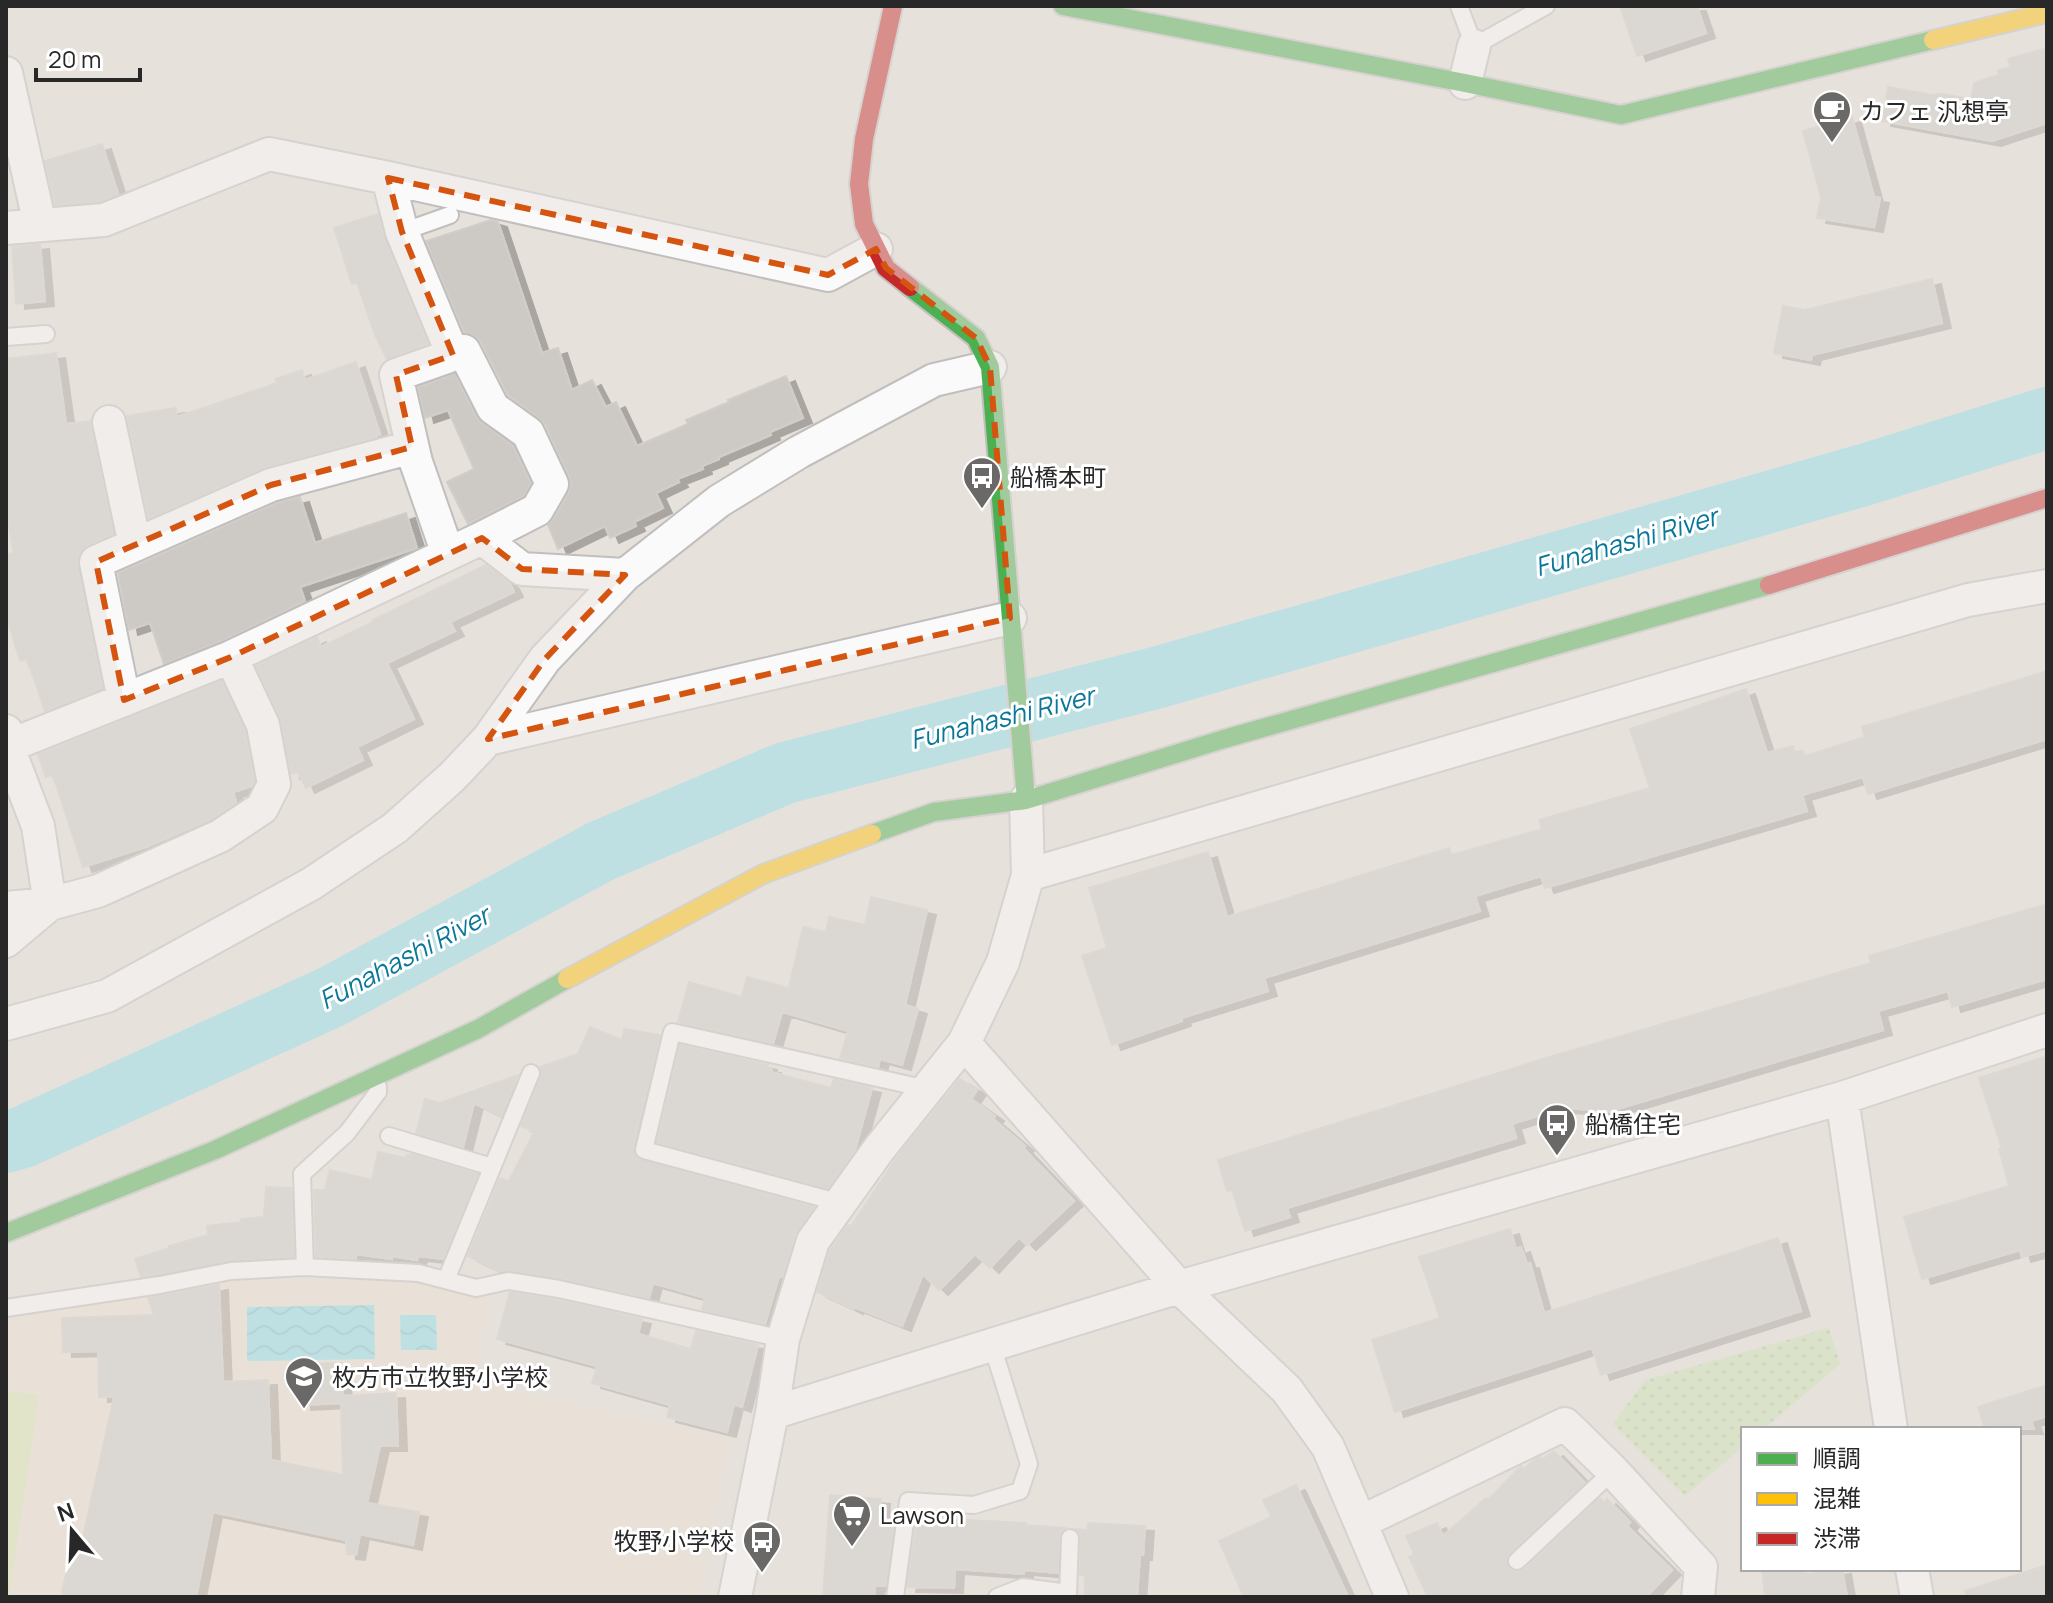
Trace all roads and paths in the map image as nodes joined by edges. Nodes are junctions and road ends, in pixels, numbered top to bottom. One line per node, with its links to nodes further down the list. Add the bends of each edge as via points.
1 (893, 6): 15 (street, via 859,184 864,224)
2 (1063, 6): 6 (street)
3 (1459, 6): 7 (lane)
4 (1546, 6): 7 (lane)
5 (2047, 13): 9 (street, via 1621,115)
6 (1158, 15): 9 (street)
7 (1474, 46): 9 (street)
8 (6, 73): 12 (street)
9 (1465, 83)
10 (388, 178): 12 (street, via 269,154 104,220); 14 (street); 15 (street, via 828,275)
11 (450, 215): 14 (lane)
12 (40, 225): 13 (street)
13 (6, 228)
14 (402, 232): 18 (street)
15 (876, 249): 19 (street, via 886,268 976,338)
16 (46, 334): 17 (lane)
17 (6, 337)
18 (453, 355): 21 (street, via 396,375); 23 (street, via 464,351 493,408 528,433 552,484 537,510)
19 (990, 367): 26 (street, via 934,380 799,452 719,501); 28 (street)
20 (109, 422): 24 (street)
21 (412, 447): 24 (street, via 271,485); 25 (street)
22 (2047, 498): 33 (street, via 1736,595)
23 (482, 538): 25 (street); 26 (street, via 522,569)
24 (135, 545): 30 (street, via 96,562)
25 (448, 554): 29 (street)
26 (625, 575): 31 (street, via 545,659)
27 (2047, 586): 34 (street, via 1968,600)
28 (1010, 618): 31 (street); 33 (street)
29 (231, 657): 30 (street); 35 (street, via 263,725 274,784 262,808 220,836 166,861 98,891)
30 (124, 700): 32 (street)
31 (488, 739): 38 (street, via 395,828 311,884 107,996)
32 (7, 741): 35 (street, via 38,826)
33 (1026, 800): 34 (street); 42 (street, via 934,812 763,874 478,1029)
34 (1028, 875): 40 (street, via 1003,962)
35 (50, 904): 36 (street); 37 (street)
36 (6, 908)
37 (6, 941)
38 (6, 1024)
39 (2047, 1030): 44 (street)
40 (964, 1043): 43 (street); 51 (street)
41 (531, 1073): 46 (lane)
42 (378, 1075): 48 (street, via 215,1150); 49 (lane, via 378,1092 347,1133 302,1174)
43 (927, 1089): 47 (street); 47 (lane, via 672,1032 644,1150)
44 (1842, 1098): 51 (street); 56 (street)
45 (389, 1136): 46 (lane)
46 (492, 1167): 50 (lane)
47 (841, 1203): 53 (street, via 813,1241)
48 (6, 1233)
49 (305, 1267): 50 (lane, via 418,1273); 52 (lane, via 231,1271)
50 (446, 1280): 53 (lane, via 476,1288 508,1281 559,1289)
51 (1179, 1287): 54 (street); 58 (street, via 1287,1390 1328,1447)
52 (6, 1308)
53 (783, 1339): 55 (street)
54 (992, 1345): 55 (street); 64 (lane, via 1029,1464 1020,1491 974,1505 908,1501)
55 (772, 1413): 63 (street)
56 (1891, 1427)
57 (1613, 1471): 58 (street, via 1565,1424); 60 (lane); 67 (street, via 1701,1567)
58 (1361, 1522): 66 (street)
59 (1070, 1538): 62 (lane)
60 (1517, 1561)
61 (1912, 1571): 68 (street)
62 (1068, 1595): 65 (lane, via 1023,1587)
63 (735, 1597)
64 (895, 1597)
65 (997, 1597)
66 (1392, 1597)
67 (1698, 1597)
68 (1917, 1597)

